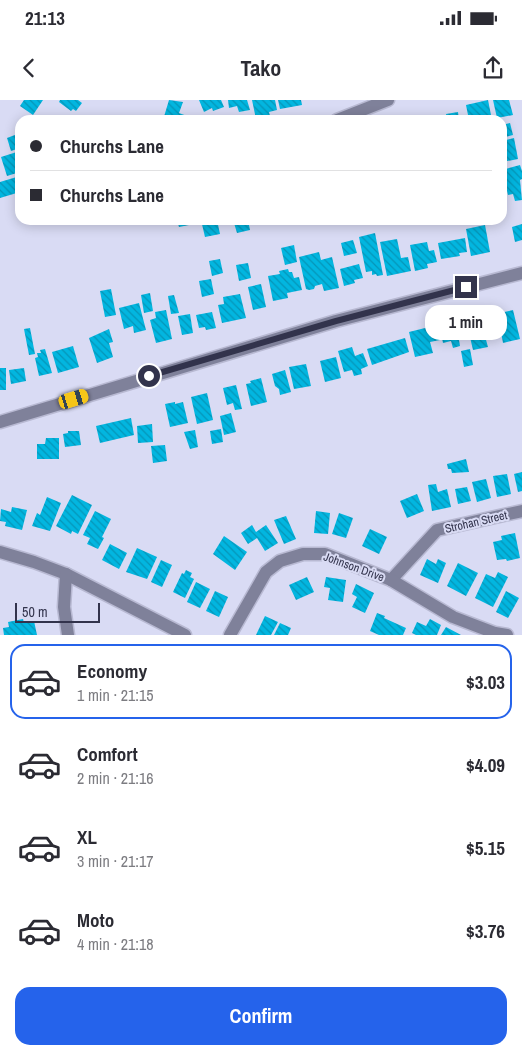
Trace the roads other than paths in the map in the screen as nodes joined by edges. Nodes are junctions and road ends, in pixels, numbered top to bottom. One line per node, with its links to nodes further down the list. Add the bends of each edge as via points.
1 (388, 100): 2 (street)
2 (349, 115)
3 (522, 273): 4 (street, via 336,321)
4 (0, 422)
5 (522, 511): 8 (street, Strohan Street, via 437,530)
6 (0, 552): 7 (street)
7 (66, 574): 9 (street, via 64,606); 10 (street)
8 (391, 580): 11 (street, Johnson Drive, via 325,554 303,554 280,561 266,572); 12 (street, Johnson Drive, via 453,617)
9 (68, 635)
10 (185, 635)
11 (230, 635)
12 (507, 635)

